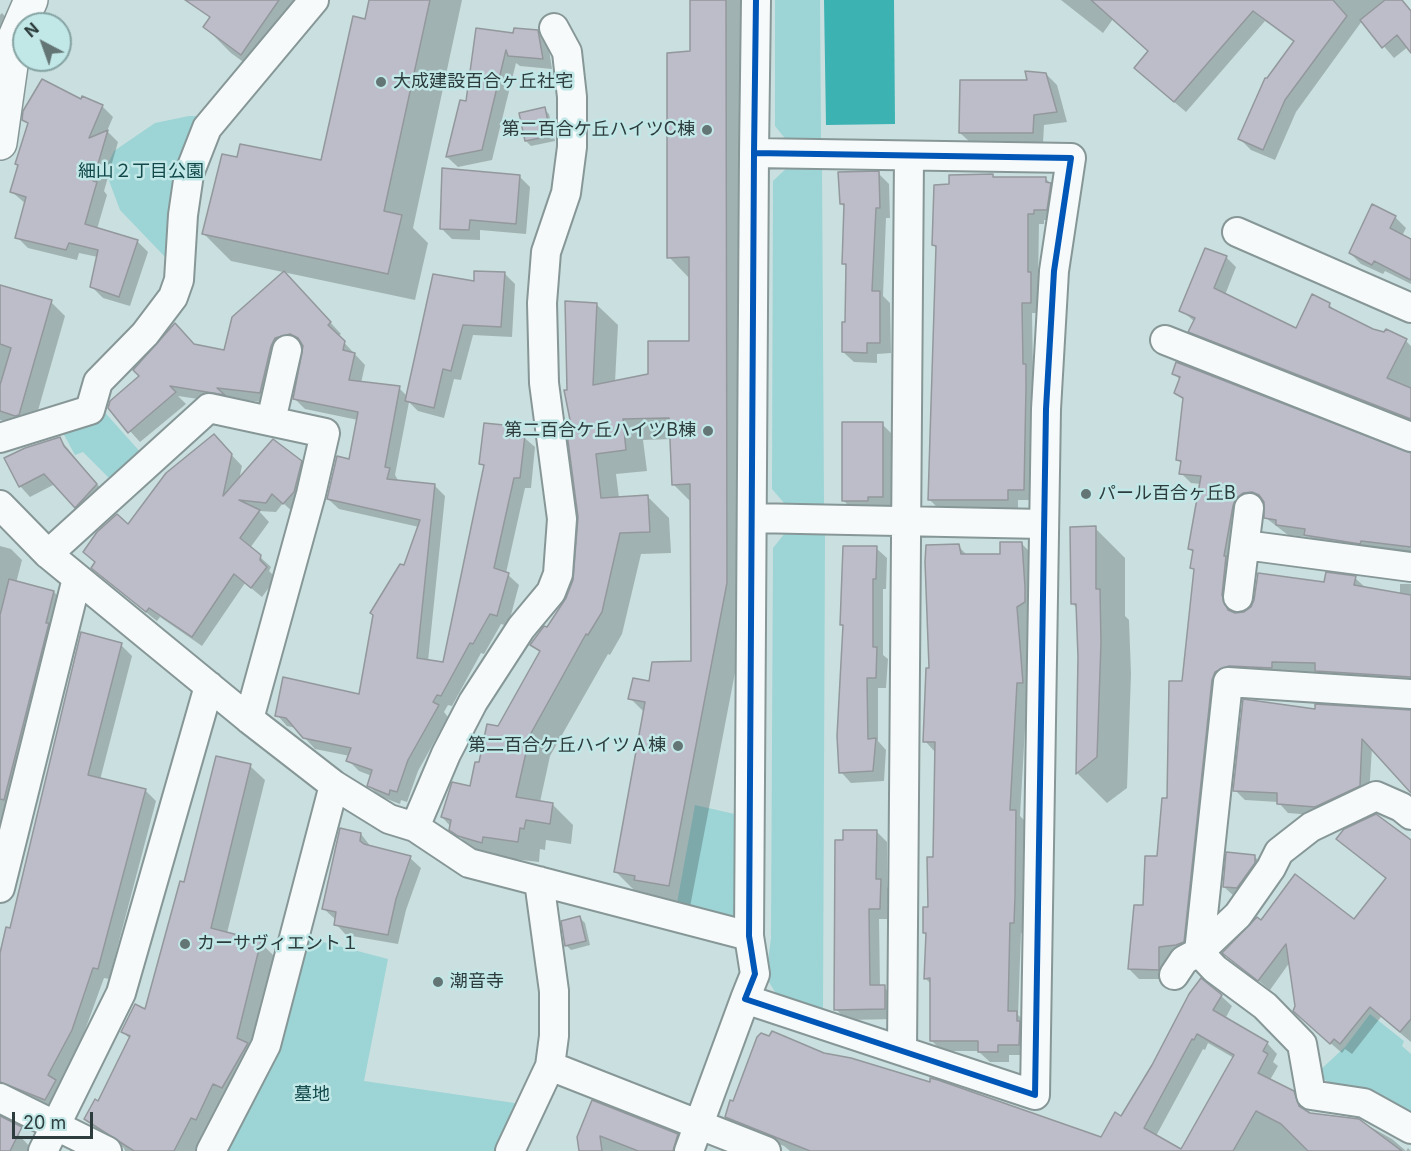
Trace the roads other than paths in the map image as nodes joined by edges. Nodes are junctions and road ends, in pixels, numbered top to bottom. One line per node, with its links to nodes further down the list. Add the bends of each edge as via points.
1 (31, 0): 5 (street, via 15,37)
2 (314, 0): 14 (street, via 207,128 189,174 179,279 173,297 145,334 98,382 90,410)
3 (756, 0): 6 (street)
4 (554, 28): 30 (street, via 567,52 572,97 572,147 566,193 546,252 542,303 544,383 562,519 558,574 551,592 521,628 473,702)
5 (0, 143)
6 (754, 153): 7 (street); 17 (street)
7 (909, 156): 18 (street); 19 (street, via 1071,158 1054,272)
8 (1237, 232): 9 (street)
9 (1411, 308)
10 (1165, 340): 13 (street)
11 (287, 350): 12 (street)
12 (271, 421): 21 (street, via 209,408); 27 (street, via 324,433)
13 (1411, 437)
14 (0, 438)
15 (0, 506): 21 (street)
16 (1250, 508): 20 (street)
17 (752, 518): 18 (street); 33 (street)
18 (906, 521): 19 (street); 37 (street)
19 (1043, 524): 37 (street, via 1035,1095)
20 (1245, 545): 22 (street); 24 (street)
21 (48, 554): 23 (street)
22 (1411, 567)
23 (77, 578): 25 (street); 32 (street)
24 (1238, 597)
25 (209, 686): 27 (street); 40 (street, via 121,993)
26 (1411, 694): 34 (street, via 1228,682)
27 (249, 719): 28 (street)
28 (334, 785): 30 (street, via 389,819); 45 (street, via 266,1045)
29 (1411, 815): 34 (street, via 1376,796 1311,827 1279,852 1238,915)
30 (415, 828): 31 (street, via 469,863)
31 (539, 881): 33 (street); 38 (street, via 554,991)
32 (0, 888)
33 (749, 936): 36 (street, via 755,974)
34 (1198, 952): 35 (street, via 1184,960); 41 (street, via 1264,1006 1302,1044 1311,1095 1364,1102)
35 (1174, 975)
36 (745, 999): 37 (street); 42 (street)
37 (902, 1051)
38 (550, 1066): 42 (street); 46 (street)
39 (0, 1098): 40 (street)
40 (55, 1125): 43 (street); 44 (street)
41 (1411, 1129)
42 (693, 1138): 47 (street)
43 (43, 1151)
44 (107, 1151)
45 (211, 1151)
46 (510, 1151)
47 (766, 1151)

